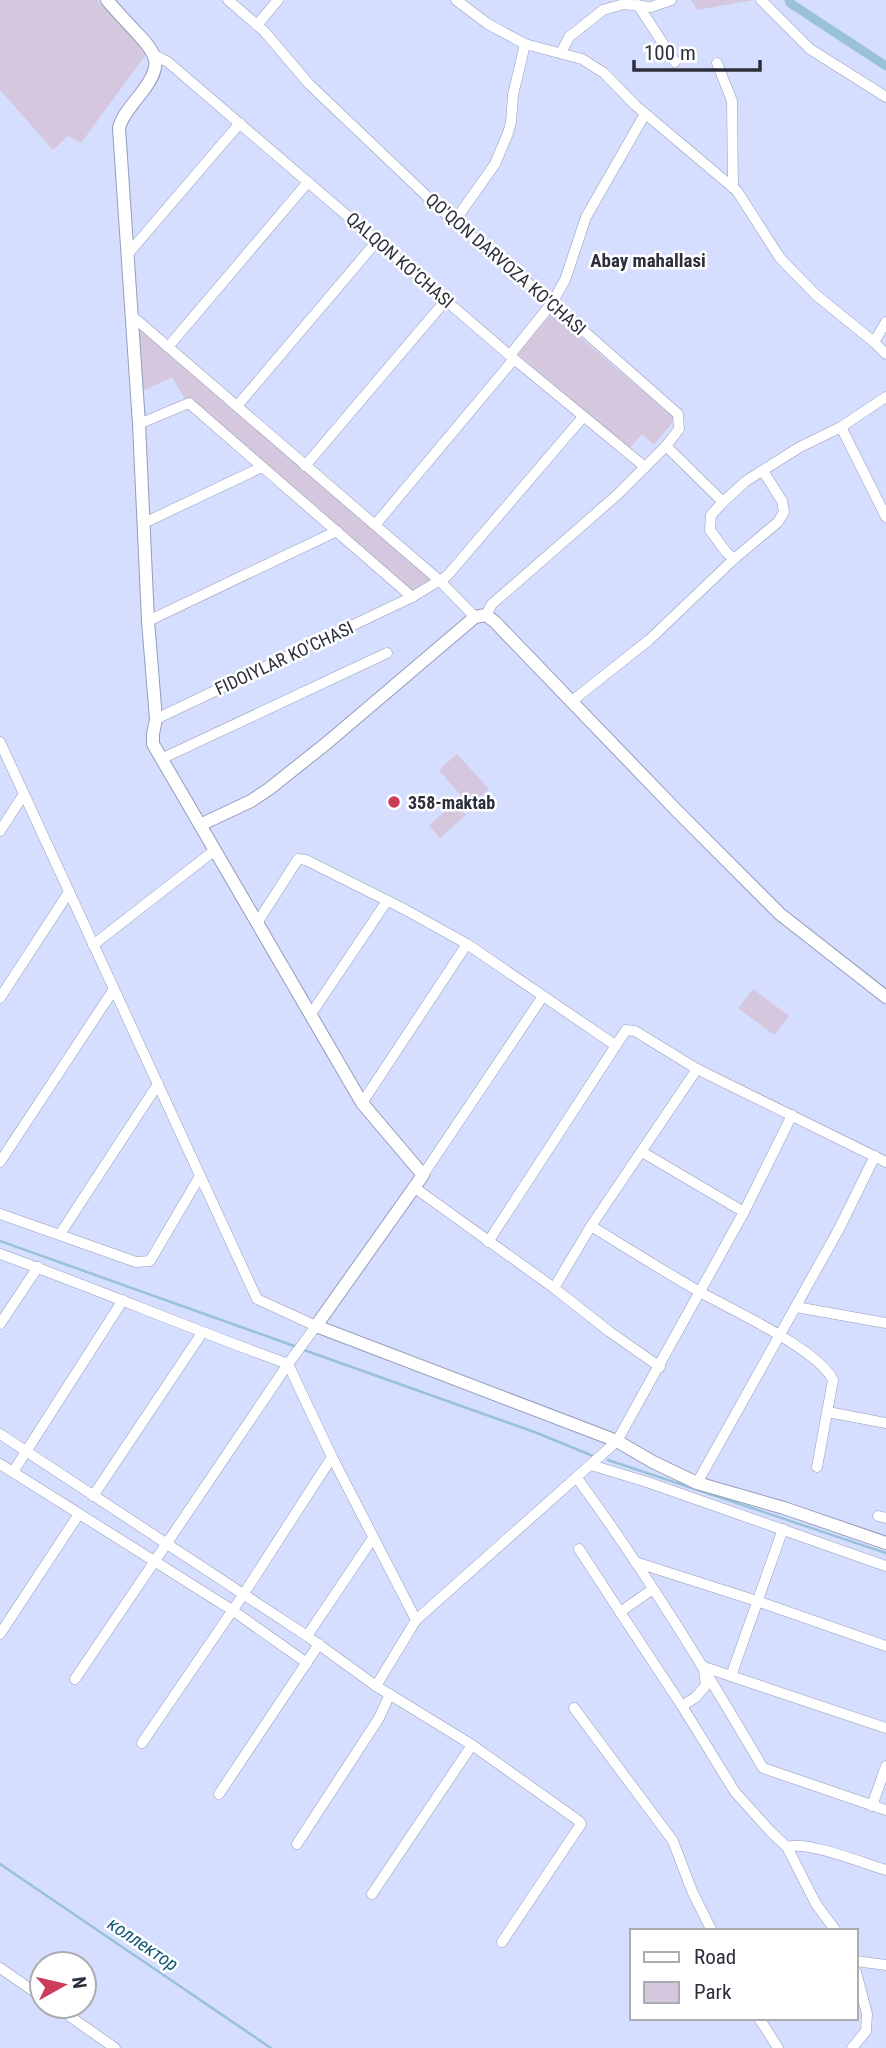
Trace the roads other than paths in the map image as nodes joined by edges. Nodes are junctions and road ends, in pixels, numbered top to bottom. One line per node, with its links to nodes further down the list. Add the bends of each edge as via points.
1 (107, 0): 11 (street)
2 (228, 0): 8 (street, QO'QON DARVOZA KO'CHASI)
3 (278, 0): 8 (street)
4 (456, 0): 9 (street)
5 (671, 0): 7 (street, via 651,7)
6 (761, 0): 14 (street, via 810,49)
7 (638, 5): 10 (street, via 617,5 596,13 569,37); 12 (street)
8 (257, 25): 19 (street, QO'QON DARVOZA KO'CHASI, via 309,84)
9 (525, 44): 10 (street); 19 (street, via 508,133 495,164)
10 (561, 53): 15 (street, via 604,73)
11 (154, 55): 16 (street, QALQON KO'CHASI); 21 (street, via 150,82 118,128)
12 (675, 62)
13 (716, 63): 18 (street, via 732,102)
14 (886, 97)
15 (645, 114): 18 (street); 23 (street, via 586,217 565,280)
16 (240, 123): 17 (street, QALQON KO'CHASI); 21 (street)
17 (309, 182): 20 (street, QALQON KO'CHASI); 27 (street)
18 (733, 188): 26 (street, via 780,258 816,295)
19 (454, 222): 23 (street, QO'QON DARVOZA KO'CHASI)
20 (377, 241): 22 (street, QALQON KO'CHASI); 31 (street)
21 (127, 255): 24 (street)
22 (446, 300): 29 (street, QALQON KO'CHASI); 36 (street)
23 (552, 303): 29 (street); 35 (street, QO'QON DARVOZA KO'CHASI, via 678,414 679,429)
24 (131, 315): 27 (street); 33 (street)
25 (886, 323): 26 (street)
26 (874, 342): 28 (street)
27 (169, 347): 31 (street)
28 (886, 354)
29 (512, 357): 32 (street, QALQON KO'CHASI); 43 (street)
30 (886, 397): 34 (street)
31 (237, 405): 36 (street)
32 (583, 417): 38 (street, QALQON KO'CHASI); 46 (street, FIDOIYLAR KO'CHASI)
33 (139, 424): 37 (street, via 189,402); 42 (street)
34 (841, 426): 39 (street); 41 (street)
35 (666, 446): 38 (street); 40 (street)
36 (305, 466): 43 (street)
37 (262, 467): 42 (street); 44 (street)
38 (645, 467): 48 (street)
39 (764, 471): 40 (street); 45 (street, via 784,512)
40 (723, 502): 45 (street, via 711,515 710,530)
41 (886, 517)
42 (144, 523): 49 (street)
43 (374, 525): 46 (street)
44 (337, 531): 47 (street); 49 (street)
45 (734, 559): 51 (street, via 649,640)
46 (440, 581): 47 (street, FIDOIYLAR KO'CHASI); 48 (street)
47 (412, 597): 52 (street, FIDOIYLAR KO'CHASI)
48 (481, 616): 51 (street, via 495,622); 56 (street, via 269,789)
49 (148, 621): 52 (street)
50 (387, 653): 54 (street)
51 (572, 701): 66 (street, via 780,914)
52 (156, 719): 54 (street, via 152,739)
53 (0, 742): 55 (street)
54 (161, 760): 56 (street)
55 (24, 794): 57 (street); 59 (street)
56 (200, 825): 58 (street)
57 (0, 831)
58 (215, 850): 61 (street); 63 (street)
59 (69, 891): 63 (street); 67 (street)
60 (387, 901): 61 (street, via 298,859); 62 (street); 68 (street)
61 (257, 923): 68 (street)
62 (467, 944): 65 (street); 72 (street)
63 (93, 945): 64 (street)
64 (114, 989): 71 (street); 76 (street)
65 (543, 996): 69 (street); 78 (street)
66 (886, 997)
67 (0, 998)
68 (311, 1014): 72 (street)
69 (615, 1045): 70 (street, via 625,1030 635,1031); 85 (street)
70 (697, 1069): 73 (street); 74 (street)
71 (158, 1084): 79 (street); 84 (street)
72 (362, 1103): 78 (street)
73 (792, 1115): 75 (street); 81 (street)
74 (642, 1152): 81 (street); 83 (street)
75 (875, 1156): 77 (street); 91 (street)
76 (0, 1162)
77 (886, 1162)
78 (423, 1175): 80 (street)
79 (200, 1176): 84 (street, via 150,1261 136,1262); 94 (street, via 257,1299)
80 (415, 1188): 85 (street); 94 (street)
81 (744, 1212): 89 (street)
82 (0, 1214): 84 (street)
83 (592, 1226): 88 (street); 89 (street)
84 (60, 1234)
85 (488, 1242): 88 (street)
86 (0, 1254): 87 (street)
87 (38, 1267): 90 (street); 93 (street)
88 (554, 1288): 98 (street)
89 (699, 1291): 96 (street); 98 (street)
90 (123, 1300): 95 (street); 103 (street)
91 (796, 1307): 92 (street); 96 (street)
92 (886, 1323)
93 (0, 1324)
94 (316, 1326): 97 (street); 102 (street)
95 (202, 1333): 97 (street); 111 (street)
96 (779, 1335): 99 (street, via 830,1374); 110 (street)
97 (288, 1364): 104 (street); 116 (street)
98 (660, 1367): 102 (street)
99 (828, 1412): 100 (street); 107 (street)
100 (886, 1423)
101 (0, 1434): 103 (street)
102 (617, 1441): 106 (street); 110 (street)
103 (27, 1452): 108 (street); 111 (street)
104 (332, 1457): 114 (street); 122 (street)
105 (0, 1464): 108 (street)
106 (591, 1465): 109 (street); 113 (street)
107 (817, 1467)
108 (13, 1472): 112 (street)
109 (577, 1478): 119 (street); 126 (street)
110 (697, 1483): 115 (street)
111 (93, 1496): 116 (street)
112 (79, 1514): 118 (street); 127 (street)
113 (783, 1529): 120 (street); 123 (street)
114 (373, 1538): 126 (street); 128 (street)
115 (886, 1543)
116 (167, 1545): 118 (street); 122 (street)
117 (579, 1549): 125 (street)
118 (155, 1562): 124 (street); 134 (street)
119 (635, 1562): 121 (street); 123 (street)
120 (886, 1566)
121 (653, 1589): 125 (street); 132 (street)
122 (243, 1595): 124 (street); 128 (street)
123 (757, 1601): 130 (street); 133 (street)
124 (232, 1610): 131 (street); 140 (street)
125 (620, 1612): 137 (street)
126 (416, 1620): 135 (street)
127 (0, 1634)
128 (307, 1636): 129 (street)
129 (319, 1644): 131 (street); 135 (street)
130 (886, 1646)
131 (307, 1662): 143 (street)
132 (704, 1667): 133 (street); 137 (street, via 706,1685); 144 (street, via 763,1768)
133 (731, 1676): 139 (street)
134 (75, 1679)
135 (376, 1686): 136 (street)
136 (390, 1694): 141 (street); 146 (street)
137 (682, 1706): 147 (street, via 735,1792)
138 (574, 1708): 150 (street, via 673,1841)
139 (886, 1728)
140 (142, 1743)
141 (471, 1745): 149 (street); 152 (street, via 581,1824)
142 (886, 1766): 144 (street)
143 (219, 1794)
144 (872, 1806): 145 (street)
145 (886, 1810)
146 (297, 1844)
147 (787, 1847): 148 (street, via 810,1847); 151 (street)
148 (886, 1870)
149 (372, 1894)
150 (711, 1929)
151 (835, 1929)
152 (502, 1942)
153 (858, 1961): 154 (street)
154 (886, 1965)
155 (0, 1968): 157 (street)
156 (858, 1980): 162 (street, via 867,2014 866,2031)
157 (28, 1987)
158 (75, 2020): 160 (street)
159 (761, 2020): 161 (street)
160 (115, 2048)
161 (778, 2048)
162 (852, 2048)

